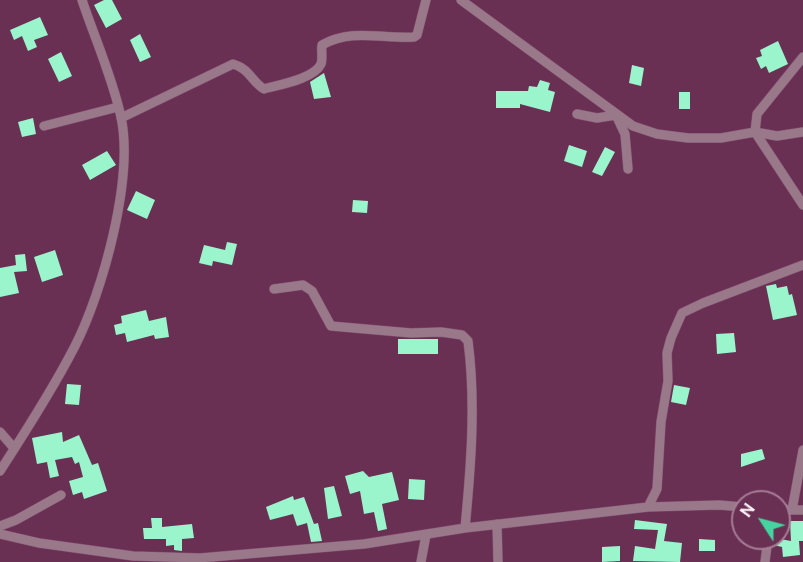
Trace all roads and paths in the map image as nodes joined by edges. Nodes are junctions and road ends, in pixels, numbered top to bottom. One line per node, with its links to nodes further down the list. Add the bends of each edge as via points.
1 (82, 0): 5 (street)
2 (426, 0): 8 (street, via 414,37 352,34 331,40 322,45 319,67 298,80 264,89 250,72 232,63)
3 (461, 0): 7 (street)
4 (803, 57): 10 (street, via 757,114)
5 (118, 106): 8 (street); 9 (street)
6 (578, 114): 7 (street, via 597,118)
7 (616, 115): 10 (street, via 657,134 687,138); 12 (street, via 625,134)
8 (121, 118): 17 (street, via 120,198 94,299 63,369)
9 (44, 126)
10 (755, 132): 11 (street, via 777,136); 13 (street)
11 (803, 132)
12 (628, 169)
13 (803, 205)
14 (803, 265): 21 (street, via 688,309 678,318 668,352 657,489)
15 (274, 289): 27 (street, via 303,285 312,291 331,326 441,332 462,335 468,341 471,446)
16 (0, 432): 17 (street)
17 (13, 447): 19 (street)
18 (803, 450): 23 (street)
19 (0, 471)
20 (61, 495): 26 (street)
21 (648, 507): 22 (street); 25 (street)
22 (731, 507)
23 (792, 510): 24 (street)
24 (803, 510)
25 (497, 524): 27 (street); 31 (street)
26 (0, 526)
27 (465, 528): 29 (street)
28 (0, 534): 29 (street, via 133,556 200,558)
29 (426, 535): 30 (street)
30 (421, 562)
31 (498, 562)

